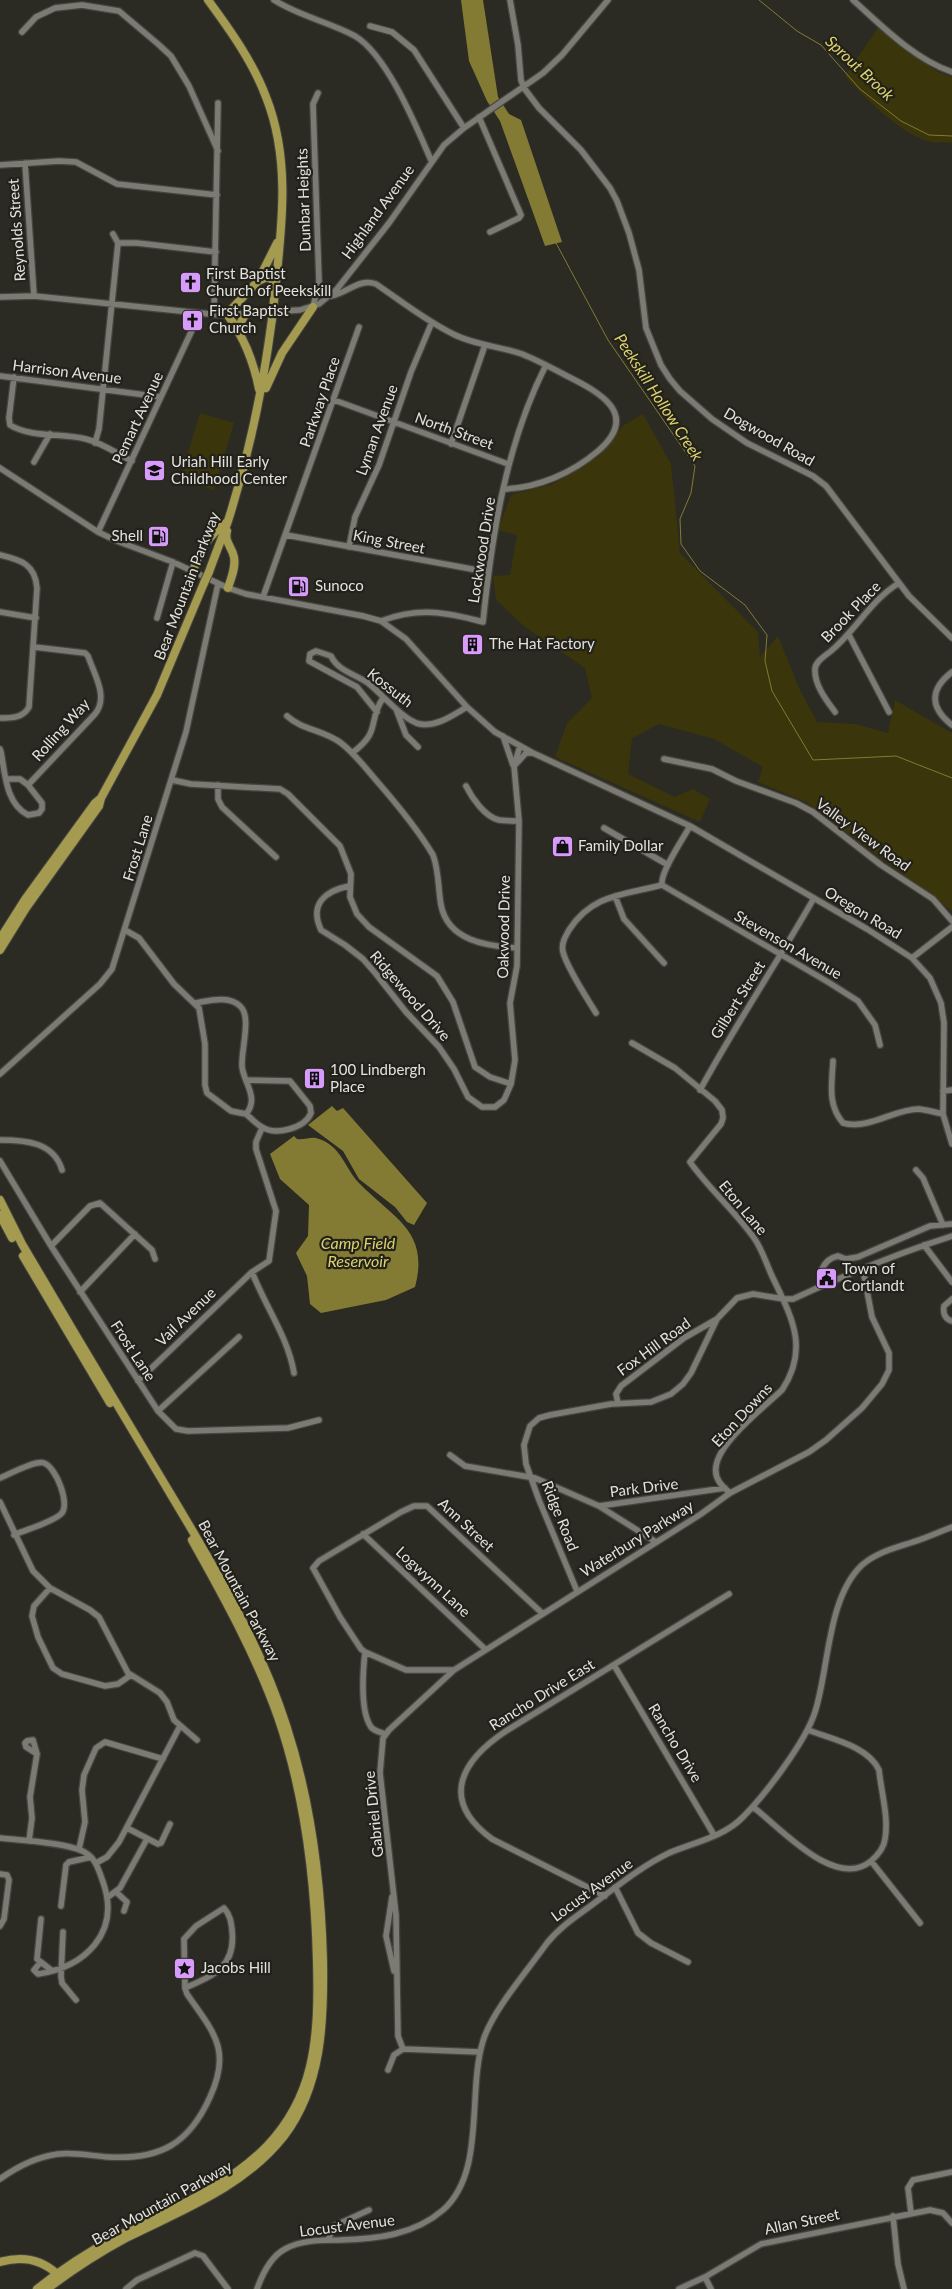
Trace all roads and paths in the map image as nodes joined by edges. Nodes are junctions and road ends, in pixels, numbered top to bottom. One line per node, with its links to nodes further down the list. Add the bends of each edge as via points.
1 (208, 0): 21 (highway, Bear Mountain Parkway, via 247,58 271,111 282,171)
2 (274, 0): 15 (street, via 366,44 381,62)
3 (510, 0): 9 (street)
4 (608, 0): 9 (street, Highland Avenue, via 562,55)
5 (853, 0): 8 (street, via 920,55)
6 (370, 26): 13 (street, via 392,32 414,50)
7 (22, 32): 14 (street, via 36,17 55,8 82,5 119,11 171,56 189,86)
8 (952, 72)
9 (524, 88): 12 (street, Highland Avenue); 69 (street, Dogwood Road, via 580,150 617,201 639,270 646,328 670,379 712,419 747,443 826,486)
10 (318, 93): 30 (street, Dunbar Heights, via 314,104 318,281)
11 (218, 103): 14 (street)
12 (479, 117): 13 (street, Highland Avenue); 19 (street, via 521,215)
13 (464, 128): 15 (street, Highland Avenue)
14 (218, 150): 18 (street)
15 (431, 160): 27 (street, Highland Avenue, via 389,223)
16 (25, 163): 17 (street); 18 (street, via 72,162 117,184); 26 (street, Reynolds Street)
17 (0, 165)
18 (217, 195): 23 (street)
19 (490, 232)
20 (113, 234): 22 (street)
21 (280, 236): 24 (highway); 25 (highway, Bear Mountain Parkway)
22 (118, 244): 23 (street, via 137,243); 29 (street)
23 (216, 252): 33 (street)
24 (258, 281): 25 (highway, via 267,277); 34 (highway)
25 (276, 282): 40 (highway, Bear Mountain Parkway, bridge)
26 (34, 296): 28 (street, Highland Avenue); 29 (street, Highland Avenue)
27 (331, 296): 30 (street, Highland Avenue); 35 (street, Lockwood Drive, via 370,282)
28 (0, 297)
29 (112, 304): 31 (street, Highland Avenue); 44 (street)
30 (313, 307): 32 (street, Highland Avenue); 45 (highway, via 288,343)
31 (200, 313): 33 (street, Highland Avenue); 46 (street, Pemart Avenue)
32 (246, 313): 34 (street, Highland Avenue); 37 (highway)
33 (214, 314): 34 (street, Highland Avenue)
34 (227, 314): 37 (highway)
35 (432, 322): 38 (street, Lockwood Drive, via 453,335); 48 (street, Lyman Avenue)
36 (359, 326): 47 (street, Parkway Place)
37 (239, 332): 39 (highway)
38 (485, 345): 41 (street, Lockwood Drive, via 524,355); 51 (street)
39 (250, 356): 40 (highway, via 260,361); 45 (highway)
40 (267, 359): 45 (highway, Bear Mountain Parkway)
41 (546, 365): 54 (street); 56 (street, Lockwood Drive, via 584,384 609,402 614,416 613,432 594,454 552,479)
42 (0, 376): 43 (street, Harrison Avenue)
43 (14, 377): 44 (street, Harrison Avenue); 49 (street, via 10,424)
44 (103, 389): 46 (street, Harrison Avenue); 50 (street)
45 (261, 393): 57 (highway, Bear Mountain Parkway)
46 (162, 397): 52 (street, Pemart Avenue)
47 (334, 400): 48 (street, North Street); 59 (street, Parkway Place)
48 (393, 422): 51 (street, North Street); 62 (street, Lyman Avenue, via 372,482 355,517)
49 (50, 434): 50 (street, via 88,439); 53 (street)
50 (95, 443): 52 (street)
51 (451, 444): 54 (street, North Street)
52 (132, 461): 58 (street, Pemart Avenue)
53 (34, 462)
54 (508, 464): 56 (street)
55 (0, 468): 58 (street)
56 (504, 489): 68 (street, Lockwood Drive)
57 (228, 522): 60 (highway); 61 (highway, Bear Mountain Parkway); 63 (highway, via 226,539)
58 (98, 532): 66 (street)
59 (286, 535): 62 (street, King Street); 72 (street, Parkway Place)
60 (205, 543): 61 (highway); 67 (highway)
61 (218, 544): 65 (highway, Bear Mountain Parkway)
62 (349, 547): 68 (street, King Street)
63 (232, 551): 65 (highway, via 223,548); 71 (highway, via 234,566)
64 (0, 555): 74 (street, via 21,560 32,568 36,579)
65 (213, 559): 103 (highway, Bear Mountain Parkway, bridge, via 158,695)
66 (173, 562): 67 (street); 75 (street)
67 (193, 572): 70 (street)
68 (488, 572): 76 (street, Lockwood Drive, via 483,622 434,611 394,616)
69 (899, 583): 77 (street, Brook Place, via 879,597); 78 (street, Dogwood Road)
70 (218, 584): 71 (street); 99 (street, Frost Lane, via 186,732)
71 (228, 588): 72 (street)
72 (263, 597): 76 (street)
73 (0, 612): 74 (street)
74 (36, 618): 79 (street)
75 (157, 618)
76 (381, 621): 82 (street, Oregon Road, via 406,639)
77 (849, 635): 85 (street, Brook Place, via 815,667 822,694); 86 (street)
78 (952, 638)
79 (34, 647): 88 (street, via 29,707 18,717); 100 (street, Rolling Way, via 85,652 101,694 101,703 96,714)
80 (952, 672): 89 (street, via 935,692 942,715)
81 (383, 698): 83 (street, Kossuth); 84 (street); 84 (street, Kossuth, via 368,684 335,665 332,656 316,651 310,654 309,661 357,687)
82 (467, 707): 83 (street, Kossuth, via 431,724 412,722); 90 (street, Oregon Road)
83 (396, 709): 92 (street, via 406,735)
84 (377, 712): 94 (street, via 368,739)
85 (835, 712)
86 (889, 712)
87 (287, 716): 94 (street, via 296,724 331,736)
88 (0, 718)
89 (952, 725)
90 (503, 736): 91 (street, Oregon Road); 97 (street)
91 (520, 746): 95 (street, Oregon Road); 97 (street, Oakwood Drive)
92 (418, 747)
93 (0, 749): 98 (street)
94 (352, 753): 117 (street, via 396,804 433,855 441,906 454,928 470,940)
95 (533, 753): 97 (street, via 526,754); 105 (street, Oregon Road)
96 (664, 759): 113 (street, Valley View Road, via 712,769 813,812 881,865 933,899)
97 (514, 766): 104 (street, Oakwood Drive)
98 (6, 779): 100 (street, via 20,780); 100 (street, via 16,804 25,813 36,815 43,806)
99 (172, 780): 101 (street); 115 (street, Frost Lane)
100 (28, 785)
101 (218, 785): 107 (street, via 218,799 222,807); 110 (street, via 284,791 340,846 351,874)
102 (466, 786): 104 (street, via 490,816 498,820)
103 (101, 798): 116 (highway, Bear Mountain Parkway, via 26,898); 118 (highway, Bear Mountain Parkway, via 99,806 21,915)
104 (519, 821): 117 (street, Oakwood Drive)
105 (690, 826): 108 (street); 112 (street, Oregon Road)
106 (604, 828): 108 (street)
107 (276, 857)
108 (668, 865): 109 (street)
109 (662, 885): 111 (street); 119 (street, Stevenson Avenue)
110 (349, 886): 129 (street, via 354,908 362,920 429,969 448,992 475,1067 490,1077); 129 (street, Ridgewood Drive, via 333,890 323,897 316,915 321,930 345,945 372,969 439,1047 468,1097 478,1106 500,1104)
111 (615, 896): 121 (street, via 624,919); 123 (street, via 584,910 563,941 563,953)
112 (814, 898): 119 (street, Gilbert Street); 120 (street, Oregon Road)
113 (952, 921)
114 (952, 927): 120 (street)
115 (125, 930): 122 (street, via 139,938 174,984); 127 (street, Frost Lane, via 117,958 106,978)
116 (0, 939)
117 (516, 948): 129 (street, Oakwood Drive, via 516,984 510,1003 515,1047)
118 (0, 950)
119 (781, 955): 125 (street, Stevenson Avenue, via 858,1001 875,1025); 130 (street, Gilbert Street, via 731,1033)
120 (912, 958): 132 (street, Oregon Road, via 930,978 941,1003 944,1023)
121 (664, 963)
122 (195, 1004): 128 (street, via 228,1000 244,1011 242,1066); 133 (street, via 201,1013 206,1044 205,1085 208,1093 231,1112)
123 (596, 1013)
124 (632, 1043): 130 (street, via 658,1057)
125 (880, 1045)
126 (833, 1061): 134 (street, via 831,1099 843,1123 868,1122 919,1109)
127 (0, 1074)
128 (246, 1080): 133 (street, via 251,1102); 135 (street, via 290,1081 310,1106 310,1117 297,1127)
129 (511, 1084)
130 (700, 1090): 156 (street, Eton Lane, via 719,1106 723,1118 690,1162 754,1238)
131 (952, 1090): 132 (street)
132 (943, 1091): 134 (street, Oregon Road)
133 (246, 1114): 135 (street)
134 (943, 1114): 137 (street, Oregon Road)
135 (262, 1128): 151 (street, Vail Avenue, via 256,1149 276,1211 269,1261)
136 (0, 1140): 139 (street, via 38,1144 54,1155)
137 (952, 1144)
138 (0, 1161): 148 (street, Frost Lane)
139 (62, 1170)
140 (916, 1170): 143 (street, via 923,1178)
141 (0, 1200): 235 (highway, Bear Mountain Parkway, via 22,1244 207,1556 267,1675 293,1745 305,1795 317,1869 322,1943 322,2020 316,2067 304,2103 284,2136 257,2164 229,2184 106,2250)
142 (0, 1215): 232 (highway, Bear Mountain Parkway, via 200,1553 257,1664 278,1718 296,1782 315,1915 317,1990 312,2058 300,2097 283,2126 255,2157 222,2182 103,2245)
143 (943, 1224): 144 (street); 153 (street, via 921,1229 858,1256 846,1259 838,1256 828,1260 822,1269)
144 (952, 1224)
145 (134, 1234): 148 (street, via 104,1205 95,1203); 149 (street, via 152,1250); 154 (street)
146 (952, 1236): 147 (street)
147 (924, 1245): 150 (street); 152 (street)
148 (51, 1246): 154 (street, Frost Lane)
149 (155, 1259)
150 (863, 1270): 153 (street); 169 (street, Waterbury Parkway, via 872,1317 890,1357 888,1376 862,1408 826,1440)
151 (252, 1272): 160 (street, via 291,1353); 161 (street, Vail Avenue)
152 (952, 1282)
153 (828, 1283): 156 (street)
154 (80, 1292): 161 (street, Frost Lane)
155 (952, 1299): 158 (street, via 943,1311 945,1317)
156 (784, 1300): 157 (street, Fox Hill Road, via 745,1294); 168 (street, Eton Downs, via 795,1329 796,1355 792,1370 782,1390 723,1450 716,1474)
157 (717, 1319): 162 (street, Fox Hill Road, via 684,1338 621,1386 616,1394); 162 (street, Fox Hill Road, via 691,1373 678,1388 651,1402)
158 (952, 1321)
159 (239, 1337): 163 (street)
160 (294, 1373)
161 (138, 1381): 163 (street, Frost Lane)
162 (618, 1403): 167 (street, Fox Hill Road, via 550,1415 534,1421 524,1445)
163 (158, 1411): 164 (street, Frost Lane, via 176,1428 188,1431 288,1428)
164 (319, 1420)
165 (450, 1455): 167 (street, Park Drive, via 465,1466)
166 (0, 1478): 174 (street, via 37,1463 45,1463 52,1470 65,1501 60,1514)
167 (531, 1478): 171 (street, Park Drive); 177 (street, Ridge Road)
168 (725, 1488): 169 (street); 171 (street, Park Drive)
169 (730, 1493): 175 (street, Waterbury Parkway)
170 (0, 1502): 174 (street)
171 (599, 1506): 175 (street)
172 (952, 1527): 186 (street, Locust Avenue, via 885,1551 862,1565 854,1575 837,1615 816,1711)
173 (363, 1534): 179 (street, Ann Street, via 414,1506 427,1506); 180 (street, Logwynn Lane); 181 (street, Ann Street, via 315,1564 314,1571 340,1617)
174 (14, 1535): 176 (street, via 33,1571)
175 (656, 1542): 177 (street, Waterbury Parkway)
176 (50, 1588): 184 (street, via 99,1617); 184 (street, via 34,1606 32,1616 53,1668 62,1674 105,1686 118,1684)
177 (577, 1591): 179 (street, Waterbury Parkway)
178 (729, 1594): 182 (street, Rancho Drive East)
179 (543, 1614): 180 (street, Waterbury Parkway)
180 (485, 1649): 183 (street, Waterbury Parkway)
181 (365, 1652): 183 (street, via 406,1670); 187 (street, via 363,1673 367,1717 373,1729)
182 (614, 1665): 194 (street, Rancho Drive); 206 (street, Rancho Drive East, via 480,1750 467,1767 462,1791 468,1816 481,1831)
183 (454, 1670): 187 (street, Waterbury Parkway)
184 (131, 1675): 185 (street, via 160,1693)
185 (180, 1726): 188 (street); 190 (street)
186 (808, 1730): 191 (street, Locust Avenue); 200 (street, via 864,1752 879,1770 885,1839)
187 (385, 1734): 205 (street, Gabriel Drive, via 380,1773)
188 (197, 1740)
189 (37, 1754): 197 (street, via 30,1797)
190 (163, 1759): 193 (street); 198 (street, via 105,1742 96,1748 84,1776 85,1822)
191 (754, 1807): 194 (street, Locust Avenue, via 732,1826); 200 (street, via 801,1848 835,1867 855,1867)
192 (170, 1824): 196 (street, via 161,1843 155,1844)
193 (127, 1828): 196 (street); 201 (street, via 112,1852)
194 (714, 1835): 203 (street, Locust Avenue, via 666,1854)
195 (0, 1838): 197 (street)
196 (147, 1839): 204 (street)
197 (29, 1841): 198 (street)
198 (79, 1849): 199 (street)
199 (91, 1857): 201 (street); 208 (street, via 66,1865)
200 (871, 1861): 211 (street)
201 (96, 1862): 207 (street)
202 (0, 1874): 212 (street, via 7,1875 9,1880 4,1919)
203 (615, 1888): 206 (street, Locust Avenue); 214 (street, via 638,1933)
204 (116, 1892): 207 (street); 209 (street, via 126,1902)
205 (393, 1892): 218 (street, Gabriel Drive); 218 (street, Gabriel Drive, via 386,1936)
206 (605, 1896): 222 (street, Locust Avenue, via 555,1932 494,2019)
207 (108, 1897): 216 (street, via 108,1918 97,1941 80,1960)
208 (61, 1906)
209 (124, 1911)
210 (41, 1919): 215 (street, via 37,1954)
211 (920, 1923)
212 (0, 1926)
213 (63, 1932): 216 (street)
214 (688, 1962)
215 (40, 1963): 217 (street); 217 (street, via 35,1973)
216 (62, 1969): 217 (street); 220 (street, via 62,1984)
217 (51, 1970)
218 (397, 1981): 221 (street, Gabriel Drive, via 398,2036)
219 (185, 1988): 219 (street, via 220,1969 228,1960 233,1945 229,1915 224,1908 196,1926 184,1939); 225 (street, via 212,2028 220,2054 215,2088 201,2119 191,2131 155,2153 109,2157 60,2154 31,2160)
220 (76, 2000)
221 (403, 2049): 222 (street); 223 (street, via 394,2055)
222 (480, 2052): 230 (street, Locust Avenue, via 470,2163 464,2183 451,2201 434,2217 407,2231 377,2238)
223 (388, 2070)
224 (952, 2172): 227 (street, via 913,2180 909,2184)
225 (0, 2179)
226 (370, 2210): 230 (street, via 334,2226)
227 (911, 2213): 228 (street, Allan Street); 229 (street, Allan Street, via 935,2210)
228 (893, 2216): 233 (street, Allan Street, via 761,2244); 241 (street)
229 (952, 2223)
230 (328, 2240): 238 (street, Locust Avenue, via 285,2249 267,2268)
231 (0, 2262): 232 (highway, via 32,2260 47,2265)
232 (57, 2274): 234 (highway, Bear Mountain Parkway)
233 (705, 2277): 239 (street, Allan Street); 240 (street)
234 (38, 2289)
235 (46, 2289)
236 (126, 2289): 237 (street, via 137,2280 195,2253 203,2256)
237 (228, 2289)
238 (257, 2289)
239 (679, 2289)
240 (711, 2289)
241 (904, 2289)

